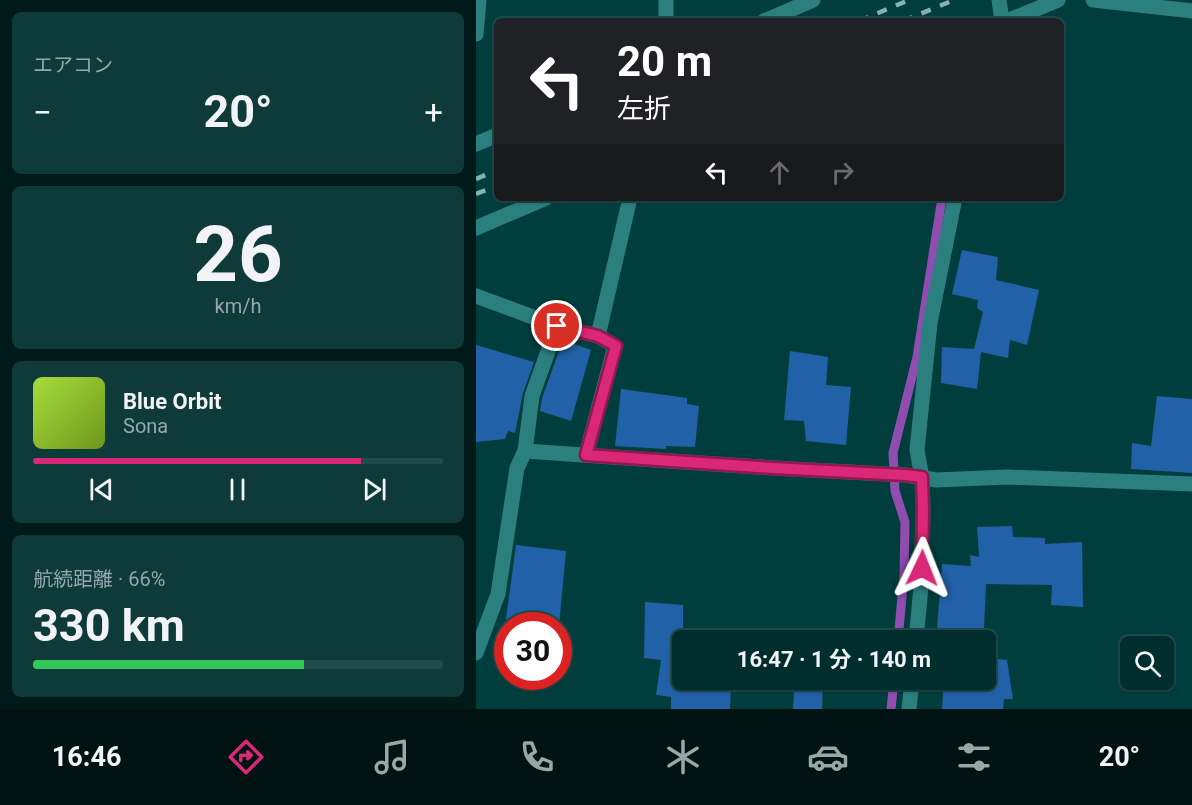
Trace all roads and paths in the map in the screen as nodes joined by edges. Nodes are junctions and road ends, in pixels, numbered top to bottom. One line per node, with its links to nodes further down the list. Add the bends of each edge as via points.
1 (479, 0): 12 (street)
2 (666, 0): 8 (street)
3 (814, 0): 9 (street)
4 (999, 0): 10 (street)
5 (1058, 0): 11 (street)
6 (1093, 0): 7 (street)
7 (1193, 11)
8 (666, 18)
9 (771, 18)
10 (1003, 18)
11 (1012, 18)
12 (476, 34)
13 (494, 136): 14 (street)
14 (476, 144)
15 (539, 201): 18 (street)
16 (629, 201): 21 (street)
17 (954, 201): 24 (street, via 930,323 917,450)
18 (476, 228)
19 (476, 296): 20 (street)
20 (557, 326): 21 (street); 22 (street, via 532,396)
21 (598, 336): 23 (street, via 616,346)
22 (525, 451): 23 (street); 27 (street, via 517,468 498,594)
23 (586, 455): 24 (street)
24 (922, 477): 25 (street); 26 (street)
25 (1193, 484)
26 (917, 630)
27 (476, 653)
28 (911, 690): 29 (street)
29 (909, 709)

